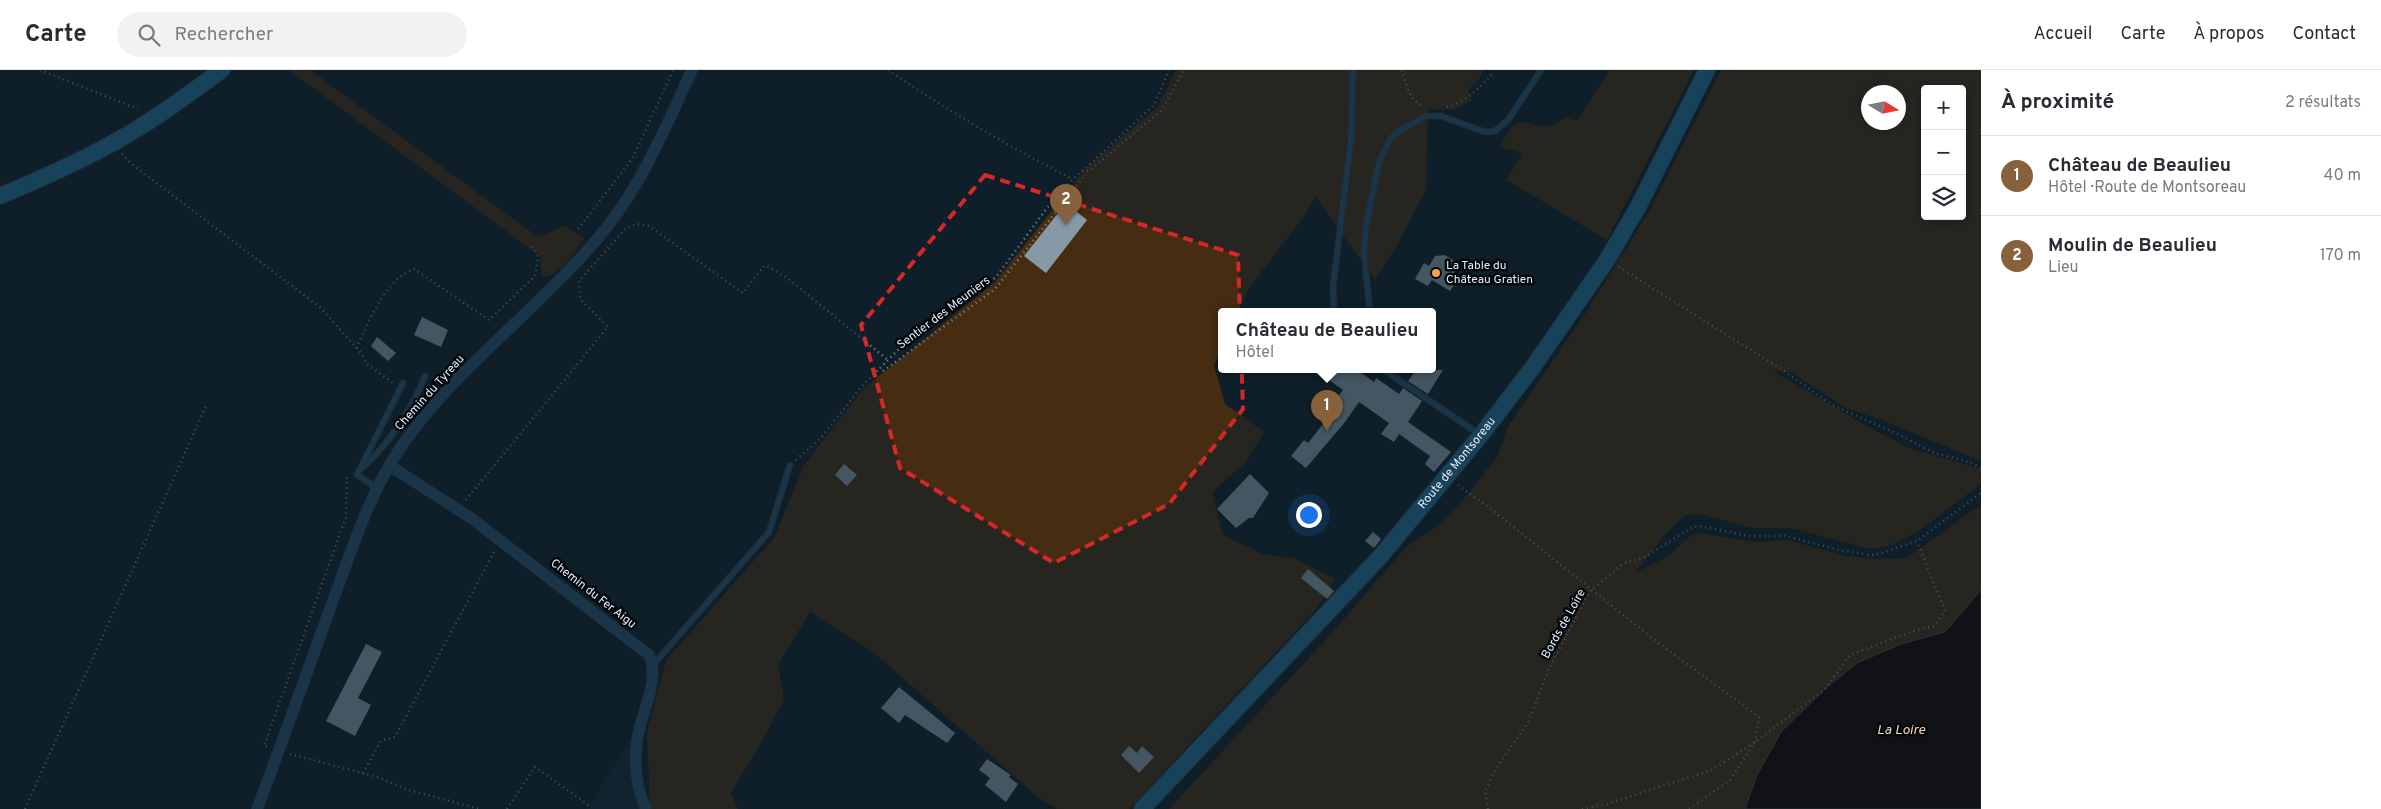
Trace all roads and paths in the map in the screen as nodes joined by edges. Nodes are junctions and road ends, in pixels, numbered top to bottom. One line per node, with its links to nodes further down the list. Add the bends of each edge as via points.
1 (40, 70): 15 (path)
2 (222, 70): 15 (main road)
3 (673, 70): 21 (path, via 633,158)
4 (692, 70): 35 (street, Chemin du Tyreau, via 641,175 607,227 438,402)
5 (888, 70): 19 (path, via 944,108)
6 (1169, 70): 17 (path, via 1154,105)
7 (1184, 70): 18 (path, via 1162,110)
8 (1353, 70): 24 (lane, via 1351,139 1333,287)
9 (1402, 70): 13 (path, via 1408,91 1420,105)
10 (1541, 70): 25 (lane, via 1508,120 1495,131 1485,132 1441,116 1426,116 1390,139 1379,162 1366,225 1366,288)
11 (1707, 70): 23 (main road, Route de Montsoreau, via 1638,207)
12 (1493, 73): 14 (path, via 1470,97)
13 (1428, 106)
14 (1443, 109)
15 (156, 117): 16 (main road)
16 (112, 144): 20 (main road); 26 (path, via 134,166 321,308)
17 (1082, 171): 18 (path); 19 (path)
18 (1088, 172): 28 (path, Sentier des Meuniers, via 995,289)
19 (1074, 179): 27 (path, via 1060,192 996,277 927,325)
20 (0, 196)
21 (578, 229)
22 (531, 245): 26 (path, via 538,258 536,276 489,320 414,269 405,272 382,296)
23 (1607, 260): 33 (main road, Route de Montsoreau); 36 (path, via 1778,367 1834,406 1934,453)
24 (1334, 308)
25 (1369, 308)
26 (356, 348): 31 (path, via 367,364)
27 (888, 360): 34 (path, via 862,386 821,438); 42 (path, via 786,277 765,265 743,293 649,226 637,224 626,228 579,281 580,299 608,327)
28 (884, 371)
29 (1388, 373): 33 (lane)
30 (425, 376): 37 (lane, via 420,390 398,424 375,456)
31 (399, 384): 37 (lane)
32 (206, 406): 51 (path)
33 (1481, 435): 39 (main road, Route de Montsoreau)
34 (790, 465): 46 (lane, via 769,532)
35 (390, 466): 40 (street, Chemin du Tyreau); 42 (street, Chemin du Fer Aigu)
36 (1981, 468)
37 (359, 470): 40 (lane, via 357,475)
38 (347, 475): 48 (path, via 346,518 264,746)
39 (1447, 476): 45 (path); 56 (main road, Route de Montsoreau, via 1379,558)
40 (377, 488): 48 (street, Chemin du Tyreau, via 363,518)
41 (1981, 493): 44 (path, Bords de Loire)
42 (458, 510): 43 (street, Chemin du Fer Aigu)
43 (501, 539): 46 (street, Chemin du Fer Aigu, via 649,655); 49 (path, via 395,737 381,741)
44 (1917, 541): 45 (path, Bords de Loire, via 1889,552 1870,555 1786,536 1749,536 1693,527 1644,558 1624,563); 47 (path, via 1945,611 1934,626 1850,655 1825,689)
45 (1592, 589): 47 (path, via 1759,717); 57 (path, Bords de Loire, via 1548,671 1528,722 1484,791)
46 (653, 666): 55 (street, via 636,749 638,787)
47 (1755, 742): 58 (path, via 1712,770); 59 (path, via 1730,780)
48 (278, 751): 49 (path); 52 (street, Chemin du Tyreau)
49 (363, 773): 53 (path, via 408,790)
50 (590, 806): 54 (path, via 535,767)
51 (25, 809)
52 (256, 809)
53 (480, 809)
54 (507, 809)
55 (646, 809)
56 (1142, 809)
57 (1488, 809)
58 (1582, 809)
59 (1689, 809)

